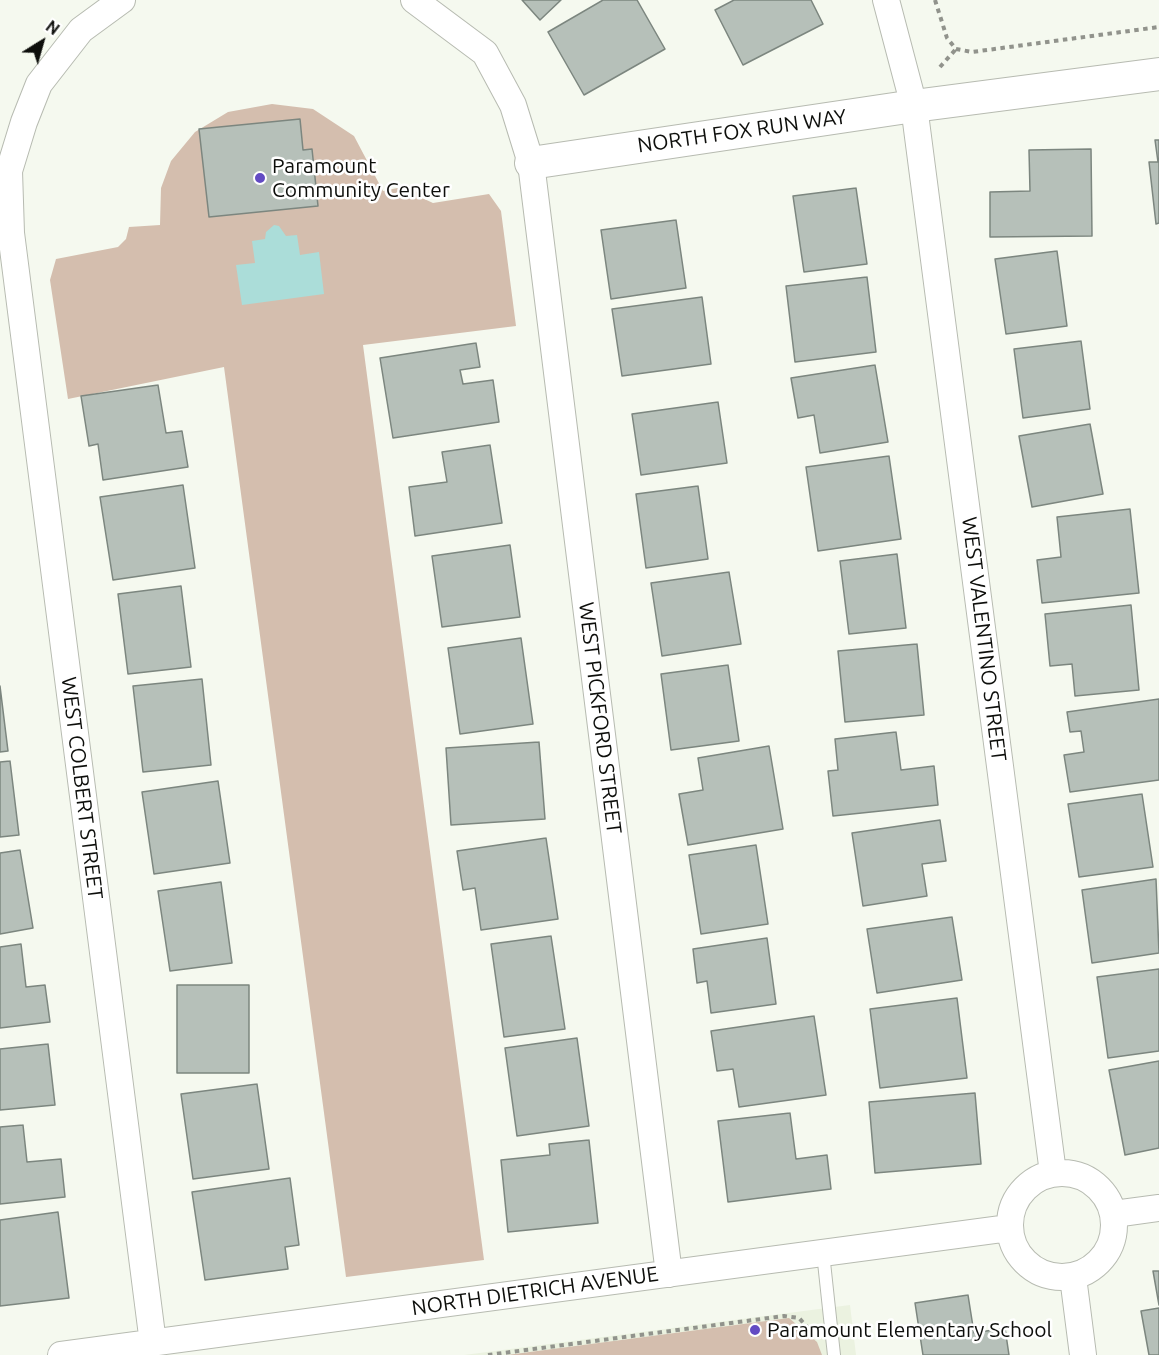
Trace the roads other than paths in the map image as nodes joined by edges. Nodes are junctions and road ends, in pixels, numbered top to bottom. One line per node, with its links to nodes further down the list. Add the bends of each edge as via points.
1 (122, 0): 7 (street, via 81,30 39,84 9,171)
2 (414, 0): 6 (street, via 485,53 513,105)
3 (886, 0): 5 (street, WEST VALENTINO STREET)
4 (1159, 74): 5 (street, NORTH FOX RUN WAY)
5 (914, 106): 6 (street, NORTH FOX RUN WAY); 8 (street, WEST VALENTINO STREET)
6 (531, 163): 13 (street, WEST PICKFORD STREET)
7 (6, 234): 15 (street, WEST COLBERT STREET)
8 (1053, 1173): 10 (street, via 1074,1173 1092,1181 1107,1196); 11 (street, via 1033,1180 1018,1195)
9 (1159, 1208): 10 (street)
10 (1114, 1214): 14 (street, via 1115,1236 1106,1255 1092,1269)
11 (1009, 1228): 12 (street, NORTH DIETRICH AVENUE); 14 (street, via 1018,1254 1033,1269 1052,1277)
12 (823, 1253): 13 (street, NORTH DIETRICH AVENUE); 17 (lane)
13 (669, 1274): 15 (street, NORTH DIETRICH AVENUE)
14 (1073, 1277): 18 (street)
15 (153, 1343): 16 (street, NORTH DIETRICH AVENUE)
16 (61, 1355)
17 (834, 1355)
18 (1083, 1355)

